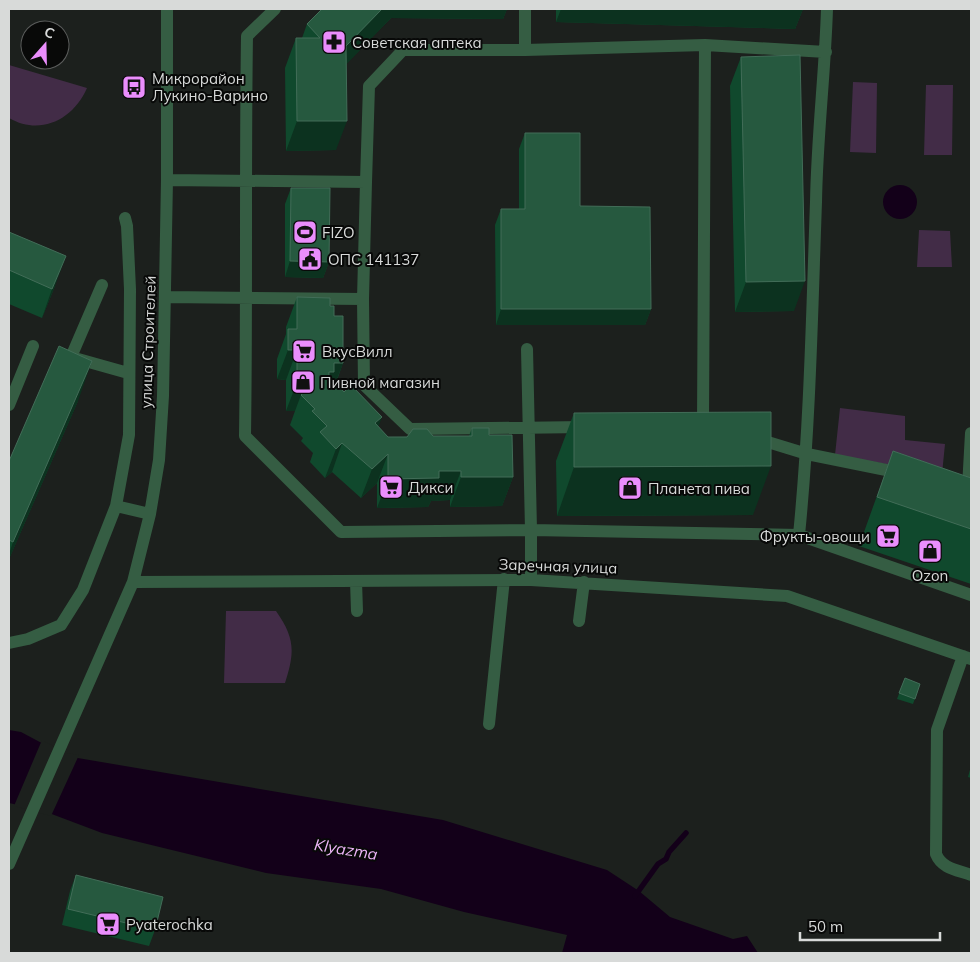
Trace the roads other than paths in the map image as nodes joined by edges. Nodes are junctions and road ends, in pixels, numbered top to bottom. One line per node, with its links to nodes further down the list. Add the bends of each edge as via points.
1 (167, 9): 8 (street, улица Строителей)
2 (275, 9): 9 (street, via 247,36)
3 (525, 9): 6 (street)
4 (827, 9): 7 (street)
5 (705, 45): 6 (street); 7 (street); 20 (street)
6 (525, 50): 10 (street, via 402,50 369,86)
7 (826, 52): 25 (street, via 816,200)
8 (168, 180): 9 (street); 13 (street, улица Строителей)
9 (245, 182): 10 (street); 14 (street)
10 (366, 182): 15 (street)
11 (124, 218): 18 (street, via 130,289)
12 (102, 285): 18 (street, via 71,357)
13 (166, 297): 14 (street); 29 (street, улица Строителей, via 159,460)
14 (248, 299): 15 (street); 30 (street, via 245,436 341,532)
15 (363, 299): 22 (street, via 364,385 410,429)
16 (33, 346): 19 (street)
17 (527, 349): 22 (street)
18 (128, 374): 28 (street, via 128,435)
19 (9, 406)
20 (703, 424)
21 (597, 426): 22 (street)
22 (529, 429): 30 (street)
23 (971, 433): 27 (street)
24 (741, 434): 25 (street)
25 (807, 454): 26 (street); 31 (street)
26 (910, 475)
27 (966, 486)
28 (116, 506): 29 (street); 40 (street, via 83,590 61,625)
29 (150, 514): 35 (street, улица Строителей)
30 (531, 530): 31 (street); 33 (street)
31 (799, 535): 37 (street)
32 (504, 579): 33 (street, Заречная улица); 34 (street, Заречная улица); 42 (street)
33 (531, 580): 36 (street, Заречная улица)
34 (356, 581): 35 (street, Заречная улица); 38 (street)
35 (133, 582): 43 (street, улица Строителей)
36 (584, 582): 39 (street); 41 (street, Заречная улица, via 787,596)
37 (971, 595)
38 (357, 611)
39 (579, 621)
40 (9, 643)
41 (967, 658): 44 (street, via 937,730 936,854 939,862)
42 (489, 724)
43 (9, 864)
44 (971, 875)

